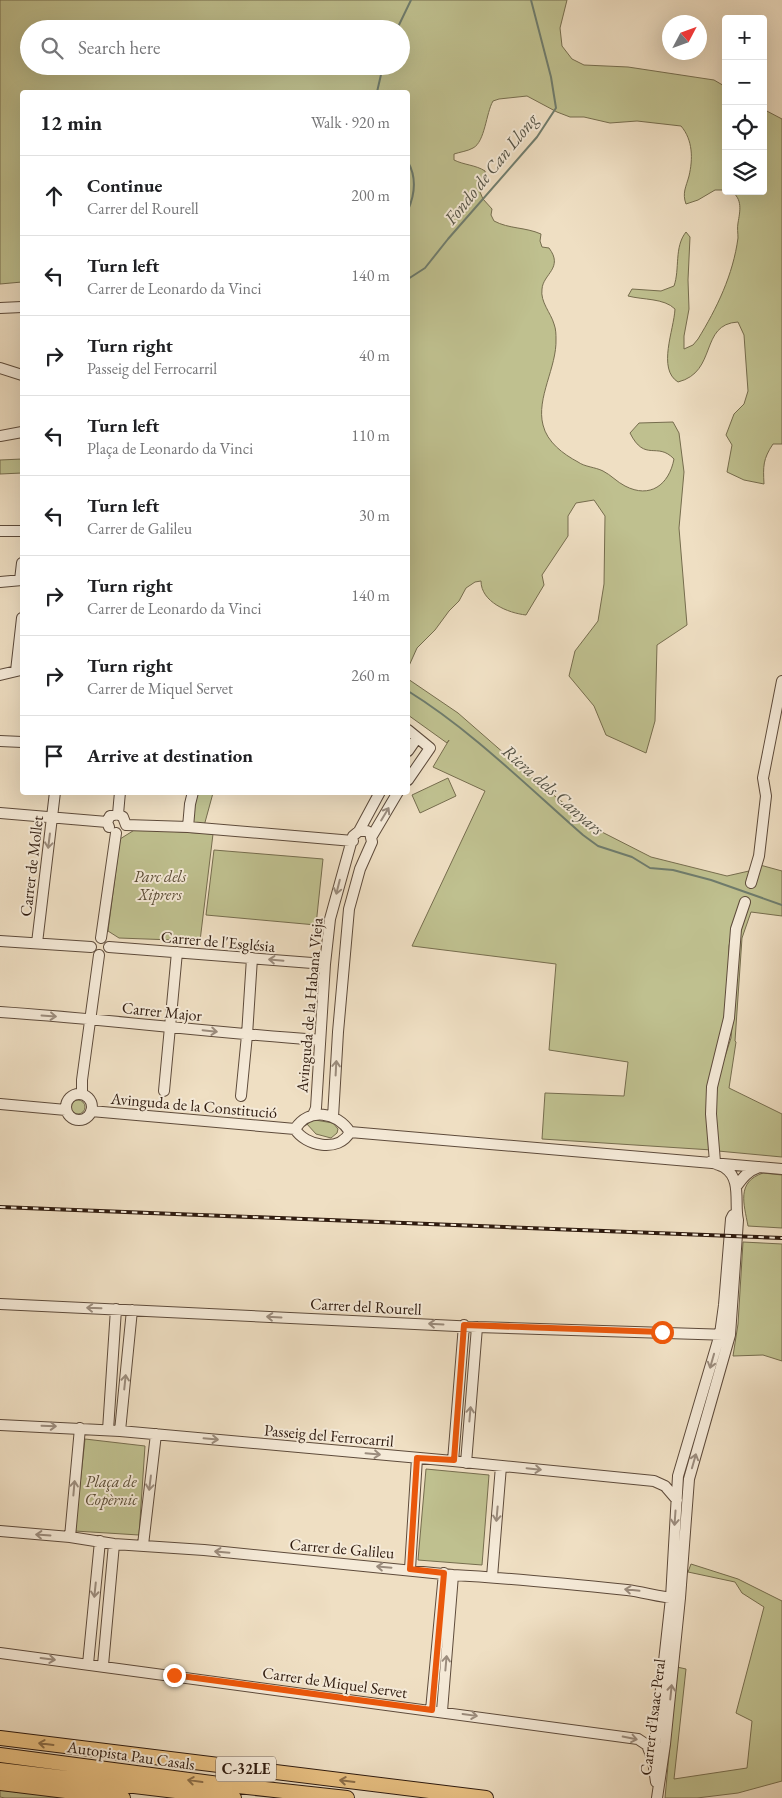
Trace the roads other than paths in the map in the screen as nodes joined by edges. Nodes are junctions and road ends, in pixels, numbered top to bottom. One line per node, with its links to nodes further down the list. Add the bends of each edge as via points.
1 (20, 307): 2 (street)
2 (0, 308)
3 (0, 368): 4 (street)
4 (20, 374)
5 (20, 432): 6 (street)
6 (0, 436)
7 (0, 531): 8 (street)
8 (20, 531)
9 (20, 580): 10 (street)
10 (0, 582)
11 (20, 653): 12 (street)
12 (19, 671): 13 (street)
13 (0, 674)
14 (782, 681): 37 (street, via 763,778 766,796 759,856)
15 (410, 732): 16 (street)
16 (417, 738): 19 (street); 20 (street, via 430,748)
17 (0, 741): 18 (street)
18 (20, 742)
19 (410, 748)
20 (410, 777)
21 (55, 795): 28 (street, Carrer de Mollet)
22 (120, 795): 27 (street)
23 (192, 795): 31 (street)
24 (378, 795): 32 (street)
25 (396, 795): 34 (street, one-way to 25)
26 (0, 813): 28 (street)
27 (118, 814): 29 (street, via 110,816); 30 (street)
28 (52, 816): 29 (street); 41 (street, Carrer de Mollet, one-way to 41)
29 (107, 822): 33 (street)
30 (126, 825): 31 (street); 33 (street)
31 (188, 827): 35 (street)
32 (360, 831): 34 (street, via 367,831); 35 (street)
33 (116, 833): 39 (street)
34 (372, 836): 36 (street)
35 (353, 841): 36 (street, via 357,848); 48 (street, Avinguda de la Habana Vieja, one-way to 48, via 330,919)
36 (369, 847): 46 (street, via 349,910)
37 (751, 883)
38 (745, 902): 67 (street, via 736,929 729,1018 712,1087)
39 (101, 938): 42 (street, via 94,940); 43 (street, via 107,941)
40 (0, 941): 41 (street)
41 (37, 943): 42 (street)
42 (91, 947): 45 (street)
43 (108, 947): 44 (street, Carrer de l'Església); 45 (street)
44 (177, 952): 47 (street, Carrer de l'Església); 52 (street)
45 (100, 955): 51 (street)
46 (344, 955): 48 (street); 49 (street)
47 (252, 958): 48 (street, Carrer de l'Església, one-way to 47); 54 (street)
48 (326, 964): 49 (street); 55 (street, Avinguda de la Habana Vieja)
49 (343, 974): 53 (street)
50 (0, 1012): 51 (street, Carrer Major, one-way to 51)
51 (91, 1018): 52 (street, Carrer Major); 58 (street)
52 (170, 1028): 54 (street, Carrer Major, one-way to 54); 57 (street)
53 (338, 1032): 55 (street); 56 (street)
54 (247, 1035): 55 (street, Carrer Major); 59 (street)
55 (321, 1040): 56 (street); 63 (street, Avinguda de la Habana Vieja)
56 (337, 1049): 64 (street, one-way to 56)
57 (164, 1091)
58 (82, 1094): 61 (street, via 69,1099); 62 (street, via 91,1103)
59 (241, 1096)
60 (0, 1104): 61 (street)
61 (66, 1110): 62 (street, via 75,1120 88,1117)
62 (91, 1111): 65 (street, Avinguda de la Constitució)
63 (313, 1115): 64 (street); 65 (street)
64 (333, 1117): 66 (street, via 345,1124)
65 (294, 1129): 66 (street, via 300,1137 324,1144 341,1142)
66 (350, 1132): 67 (street)
67 (712, 1162): 68 (street); 70 (street, via 725,1168)
68 (761, 1167): 69 (street); 70 (street, via 747,1173)
69 (782, 1168)
70 (736, 1187): 76 (street, Carrer d'Isaac Peral, via 724,1305)
71 (0, 1304): 72 (street, Carrer del Rourell, one-way to 71)
72 (116, 1309): 73 (street, Carrer del Rourell); 79 (street)
73 (132, 1310): 74 (street, Carrer del Rourell, one-way to 73); 80 (street, one-way to 73)
74 (464, 1325): 75 (street, Carrer del Rourell); 83 (street)
75 (477, 1327): 76 (street, Carrer del Rourell); 84 (street, one-way to 75)
76 (725, 1334): 86 (street, Carrer d'Isaac Peral, one-way to 76); 88 (street, Carrer d'Isaac Peral, one-way to 88)
77 (0, 1424): 78 (street, Passeig del Ferrocarril, one-way to 78)
78 (80, 1428): 79 (street, Passeig del Ferrocarril); 91 (street, one-way to 78)
79 (108, 1430): 80 (street, Passeig del Ferrocarril)
80 (120, 1431): 81 (street, Passeig del Ferrocarril)
81 (156, 1434): 82 (street, Passeig del Ferrocarril, one-way to 82); 94 (street, one-way to 94)
82 (417, 1458): 83 (street, Passeig del Ferrocarril); 95 (street)
83 (454, 1460): 84 (street, Passeig del Ferrocarril)
84 (466, 1463): 85 (street, Passeig del Ferrocarril)
85 (501, 1466): 87 (street, Passeig del Ferrocarril, one-way to 87); 97 (street, one-way to 97)
86 (689, 1478): 88 (street); 98 (street, Carrer d'Isaac Peral)
87 (654, 1481): 88 (street, Passeig del Ferrocarril); 89 (street, via 666,1486)
88 (678, 1484): 89 (street, Carrer d'Isaac Peral)
89 (677, 1500): 98 (street, Carrer d'Isaac Peral, one-way to 98)
90 (0, 1531): 91 (street, Carrer de Galileu, one-way to 90)
91 (70, 1537): 92 (street, Carrer de Galileu)
92 (100, 1541): 93 (street, Carrer de Galileu); 100 (street, one-way to 100)
93 (114, 1544): 94 (street, Carrer de Galileu); 101 (street)
94 (143, 1545): 95 (street, Carrer de Galileu, one-way to 94)
95 (410, 1569): 96 (street, Carrer de Galileu)
96 (449, 1574): 97 (street, Carrer de Galileu); 102 (street); 103 (street, one-way to 96)
97 (492, 1577): 98 (street, Carrer de Galileu, one-way to 97, via 645,1592)
98 (675, 1598): 106 (street, Carrer d'Isaac Peral); 110 (street, Carrer d'Isaac Peral, one-way to 98, via 665,1744)
99 (0, 1652): 100 (street, Carrer de Miquel Servet, one-way to 100)
100 (88, 1664): 101 (street, Carrer de Miquel Servet)
101 (103, 1666): 102 (street, Carrer de Miquel Servet)
102 (432, 1710): 103 (street, Carrer de Miquel Servet)
103 (442, 1711): 106 (street, Carrer de Miquel Servet, one-way to 106, via 638,1739 647,1746)
104 (0, 1738): 116 (highway, C-32LE, one-way to 104)
105 (0, 1755): 115 (highway, Autopista Pau Casals, one-way to 105)
106 (653, 1761): 110 (street, Carrer d'Isaac Peral)
107 (0, 1770): 109 (highway, Autopista Pau Casals)
108 (0, 1783): 111 (highway)
109 (204, 1794): 113 (highway); 114 (highway, Autopista Pau Casals)
110 (658, 1795)
111 (94, 1796): 112 (highway)
112 (123, 1798)
113 (223, 1798)
114 (234, 1798)
115 (347, 1798)
116 (486, 1798)

